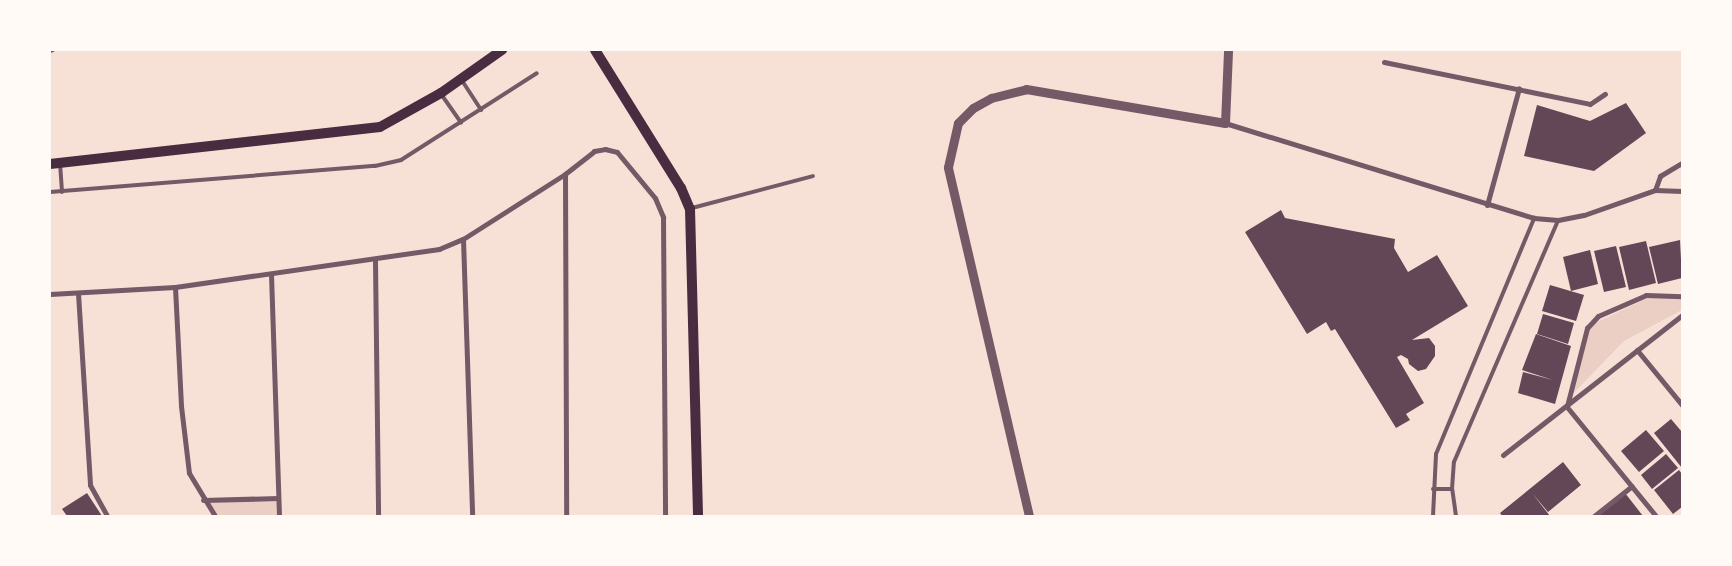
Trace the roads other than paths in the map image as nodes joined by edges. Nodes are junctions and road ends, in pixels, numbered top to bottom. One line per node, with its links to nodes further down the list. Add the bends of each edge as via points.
1 (502, 50): 6 (main road)
2 (595, 50): 22 (main road)
3 (1228, 50): 12 (street)
4 (1384, 62): 7 (street)
5 (537, 73): 10 (lane)
6 (461, 79): 8 (main road); 10 (lane)
7 (1519, 88): 9 (street, via 1590,104); 21 (street)
8 (441, 94): 11 (lane); 14 (main road, via 380,128)
9 (1605, 94)
10 (481, 110): 11 (lane)
11 (461, 123): 20 (lane, via 401,160 375,166)
12 (1225, 123): 21 (street); 50 (street, via 1026,89 991,98 973,108 958,123 948,166)
13 (1682, 163): 17 (street, via 1660,176)
14 (55, 164): 20 (lane)
15 (565, 174): 25 (street); 47 (street); 48 (street, via 594,151 617,152 655,198 663,217)
16 (813, 176): 22 (lane)
17 (1655, 190): 18 (street); 24 (street)
18 (1682, 191)
19 (50, 192): 20 (lane)
20 (62, 192)
21 (1487, 205): 23 (street)
22 (690, 209): 49 (main road)
23 (1534, 218): 24 (street); 38 (lane, via 1436,454)
24 (1558, 220): 39 (lane, via 1454,462)
25 (463, 239): 26 (street, via 439,250); 46 (street)
26 (375, 261): 27 (street); 45 (street)
27 (271, 274): 28 (street); 40 (street)
28 (175, 287): 29 (street); 41 (street, via 181,406 189,473)
29 (78, 293): 30 (street); 42 (street, via 90,485)
30 (50, 294)
31 (1682, 296): 35 (street, via 1646,295 1598,316 1587,328)
32 (1682, 315): 33 (street)
33 (1637, 350): 34 (street); 35 (street)
34 (1682, 406)
35 (1567, 407): 36 (street); 37 (street)
36 (1503, 455)
37 (1632, 486): 53 (street); 54 (street)
38 (1433, 489): 39 (lane); 51 (lane)
39 (1452, 489): 52 (lane)
40 (278, 498): 41 (street); 44 (street)
41 (203, 500): 43 (street)
42 (107, 516)
43 (215, 516)
44 (279, 516)
45 (378, 516)
46 (472, 516)
47 (566, 516)
48 (665, 516)
49 (698, 516)
50 (1029, 516)
51 (1433, 516)
52 (1456, 516)
53 (1594, 516)
54 (1656, 516)

